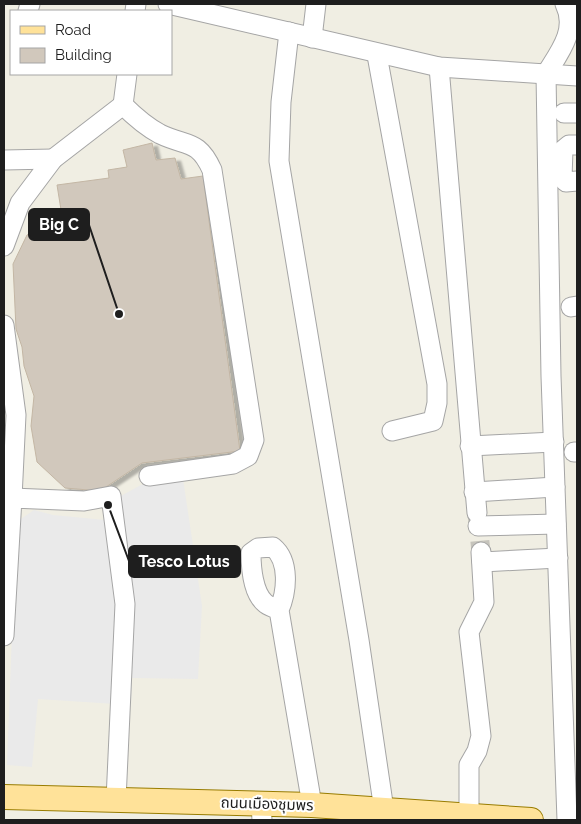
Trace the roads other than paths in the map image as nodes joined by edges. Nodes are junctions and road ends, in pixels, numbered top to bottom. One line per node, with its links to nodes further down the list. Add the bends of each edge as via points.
1 (168, 4): 4 (street)
2 (316, 4): 5 (street)
3 (566, 4): 8 (street, via 570,31)
4 (289, 32): 5 (street); 34 (street, via 280,111 280,160 360,640)
5 (312, 38): 6 (street)
6 (377, 55): 7 (street); 18 (street, via 437,384 433,421)
7 (438, 67): 8 (street); 20 (street)
8 (546, 74): 10 (street); 19 (street)
9 (127, 75): 11 (street)
10 (577, 76)
11 (123, 105): 13 (street); 21 (street, via 140,122 192,144 205,155 212,170 254,440 248,456 233,464)
12 (577, 145): 15 (street, via 563,150 562,174 566,182)
13 (53, 159): 14 (street); 16 (street, via 20,203)
14 (4, 160)
15 (577, 181)
16 (4, 246)
17 (4, 325): 24 (street, via 16,415)
18 (392, 431)
19 (554, 442): 20 (street); 22 (street)
20 (470, 446): 23 (street)
21 (148, 476)
22 (555, 487): 23 (street); 25 (street)
23 (474, 492): 25 (street, via 478,520)
24 (12, 498): 28 (street); 31 (street, via 84,501 111,496 125,604)
25 (556, 524): 26 (street)
26 (558, 558): 29 (street); 35 (street, via 482,557 484,602 469,632 481,736 469,765)
27 (279, 610): 32 (street)
28 (4, 636)
29 (570, 729): 37 (street)
30 (4, 797): 31 (main road, ถนนเมืองชุมพร)
31 (116, 800): 33 (main road, ถนนเมืองชุมพร)
32 (325, 810): 33 (main road, ถนนเมืองชุมพร); 34 (main road, ถนนเมืองชุมพร)
33 (262, 812)
34 (393, 814): 35 (main road, ถนนเมืองชุมพร)
35 (469, 815): 36 (main road, ถนนเมืองชุมพร)
36 (531, 820)
37 (567, 820)

